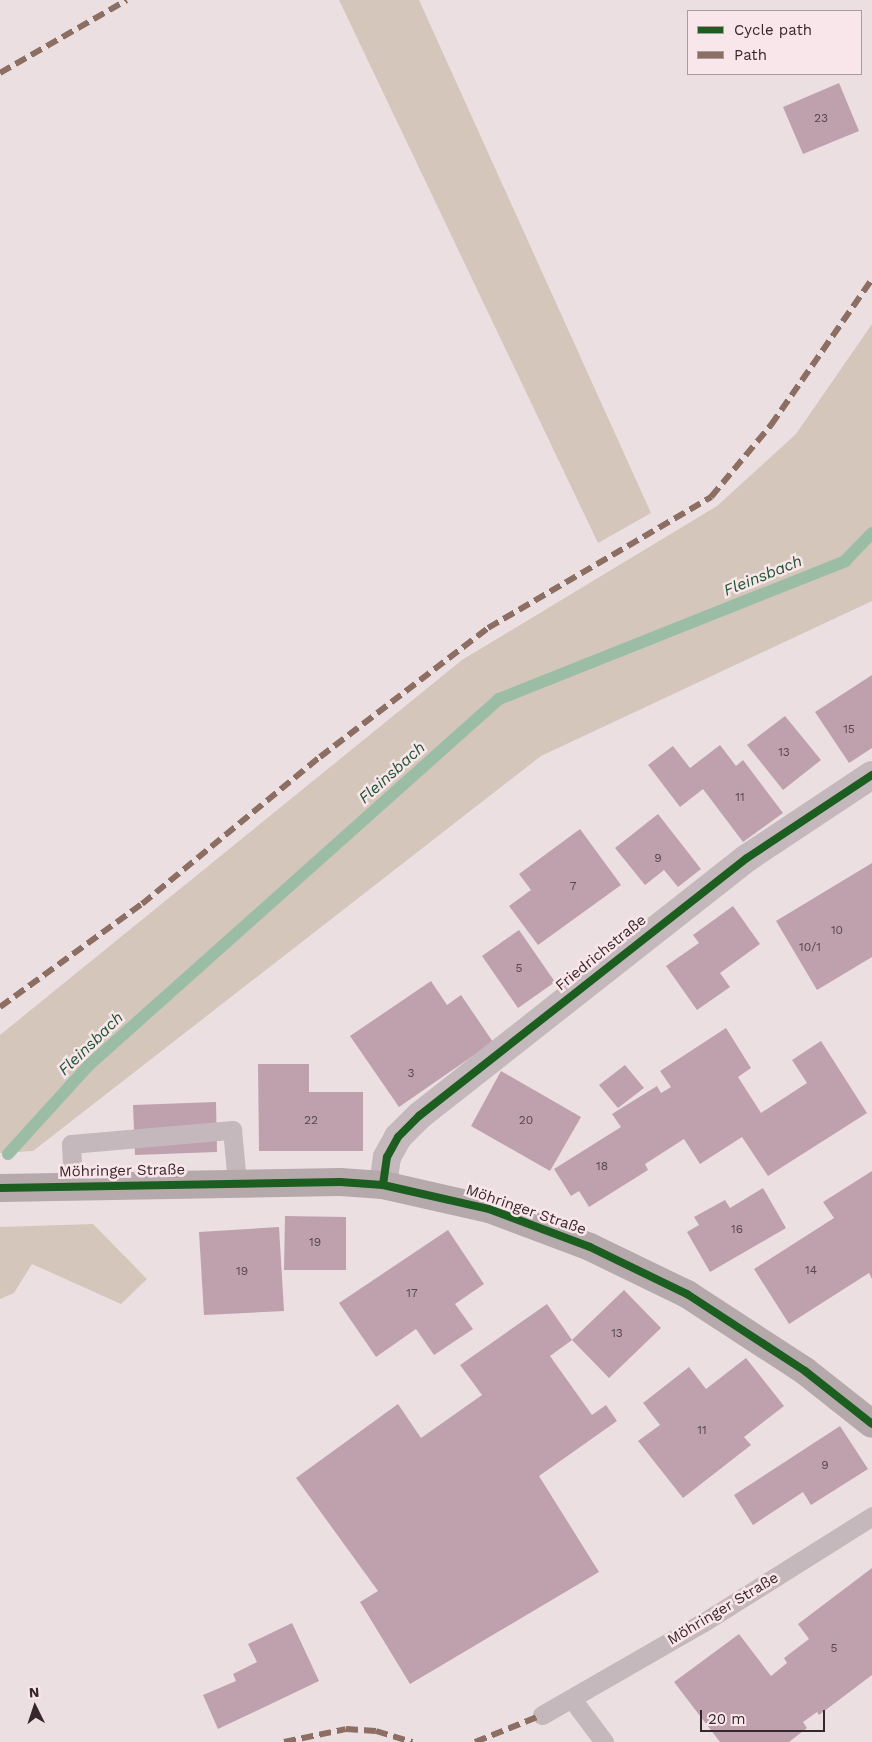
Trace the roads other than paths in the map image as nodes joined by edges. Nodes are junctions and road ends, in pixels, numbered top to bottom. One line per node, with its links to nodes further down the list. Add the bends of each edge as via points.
1 (872, 775): 3 (street, Friedrichstraße, via 739,863 419,1116 398,1137 388,1157)
2 (238, 1182): 3 (main road, Möhringer Straße); 4 (main road, Möhringer Straße); 4 (lane, via 232,1130 71,1144)
3 (383, 1185): 6 (main road, Möhringer Straße, via 489,1209 641,1269 745,1330 812,1376)
4 (74, 1186): 5 (main road, Möhringer Straße)
5 (0, 1188)
6 (872, 1424)
7 (872, 1516): 8 (lane, Möhringer Straße, via 704,1622)
8 (572, 1699): 9 (lane, Möhringer Straße); 10 (lane)
9 (542, 1715)
10 (604, 1742)

